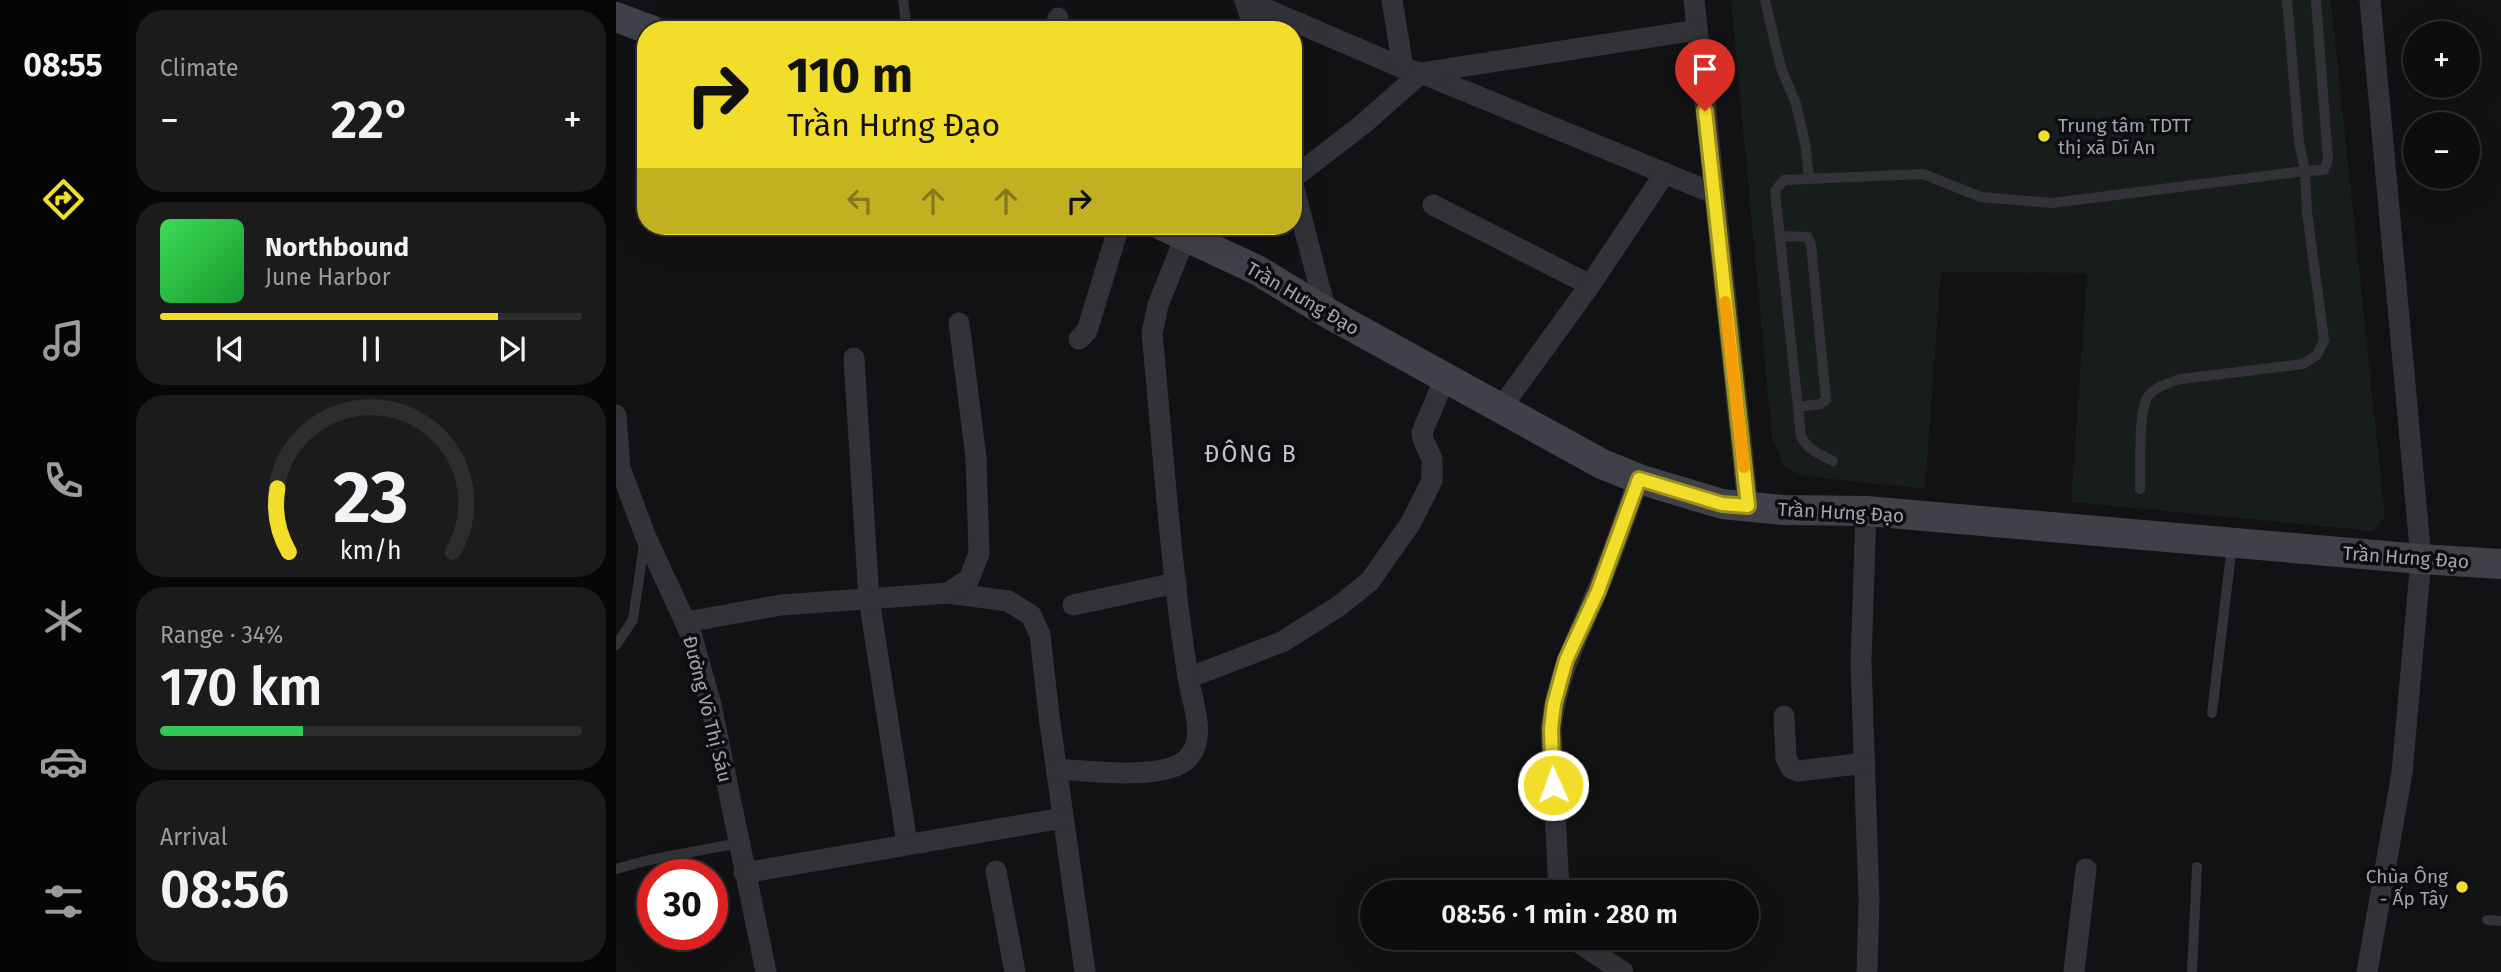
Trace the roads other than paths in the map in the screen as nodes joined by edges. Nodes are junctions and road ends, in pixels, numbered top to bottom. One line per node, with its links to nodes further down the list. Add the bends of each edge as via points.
1 (903, 0): 10 (lane)
2 (1245, 0): 11 (street); 12 (street)
3 (1392, 0): 16 (street)
4 (1694, 0): 15 (street)
5 (1765, 0): 20 (lane, via 1781,68 1796,104)
6 (2287, 0): 18 (lane)
7 (2316, 0): 18 (lane, via 2328,159 2324,170)
8 (2370, 0): 44 (street)
9 (616, 17): 14 (main road)
10 (906, 21)
11 (1251, 21)
12 (1295, 21)
13 (1302, 24): 16 (street)
14 (637, 25)
15 (1697, 30): 16 (street); 21 (street)
16 (1412, 70): 17 (street, via 1362,125); 19 (street)
17 (1302, 171)
18 (2305, 171): 20 (lane, via 2052,202 1981,197 1923,174); 39 (lane, via 2324,340 2317,355 2303,364 2181,379 2148,396 2143,411)
19 (1665, 173): 21 (street); 28 (street)
20 (1809, 178): 27 (lane, via 1784,180 1778,185)
21 (1713, 192): 40 (street)
22 (1433, 205): 28 (street)
23 (1302, 220): 29 (street)
24 (1116, 235): 31 (street, via 1087,331)
25 (1173, 235): 46 (street, via 1152,333)
26 (1184, 235): 29 (main road, Trần Hưng Đạo, via 1257,270)
27 (1780, 236): 34 (lane); 34 (lane, via 1808,237 1811,245 1826,400)
28 (1590, 285): 35 (street)
29 (1326, 312): 33 (main road, Trần Hưng Đạo)
30 (959, 323): 47 (street, via 976,458 979,553 969,579)
31 (1079, 339)
32 (854, 358): 48 (street)
33 (1445, 378): 35 (main road, Trần Hưng Đạo); 52 (street, via 1422,432 1432,459 1432,481 1410,524 1370,581 1282,642)
34 (1798, 407): 37 (lane, via 1805,444)
35 (1501, 408): 38 (main road, Trần Hưng Đạo, via 1602,464)
36 (616, 415): 42 (street, Đường Võ Thị Sáu, via 620,468)
37 (1833, 461)
38 (1639, 479): 40 (main road, Trần Hưng Đạo, via 1722,504); 65 (street, via 1598,591 1566,660 1554,704 1551,729)
39 (2140, 489)
40 (1748, 506): 41 (main road, Trần Hưng Đạo)
41 (1866, 511): 43 (main road, Trần Hưng Đạo); 55 (street, via 1861,662)
42 (645, 535): 50 (street, Đường Võ Thị Sáu); 51 (lane, via 632,620)
43 (2232, 543): 44 (main road, Trần Hưng Đạo); 53 (lane)
44 (2421, 559): 45 (main road, Trần Hưng Đạo); 76 (street, via 2402,773)
45 (2501, 564)
46 (1176, 583): 49 (street); 52 (street)
47 (948, 593): 48 (street); 56 (street, via 1008,601 1031,615 1040,635)
48 (869, 599): 50 (street, via 781,605); 59 (street)
49 (1073, 605)
50 (685, 622): 58 (street, Đường Võ Thị Sáu, via 711,705)
51 (616, 645)
52 (1188, 678): 56 (street, via 1197,735 1194,751 1185,761 1156,772)
53 (2212, 713)
54 (1784, 716): 55 (street, via 1786,758 1791,768)
55 (1865, 763): 73 (street)
56 (1057, 769): 57 (street)
57 (1063, 818): 59 (street); 71 (street)
58 (739, 843): 61 (lane); 64 (street, Đường Võ Thị Sáu)
59 (907, 843): 64 (street)
60 (2197, 867): 75 (lane)
61 (616, 869)
62 (2087, 869): 74 (street)
63 (996, 872): 70 (street)
64 (744, 873): 69 (street, Đường Võ Thị Sáu)
65 (1558, 880)
66 (2487, 920): 67 (lane)
67 (2501, 921)
68 (1590, 950): 72 (street)
69 (766, 972)
70 (1015, 972)
71 (1085, 972)
72 (1623, 972)
73 (1867, 972)
74 (2074, 972)
75 (2192, 972)
76 (2367, 972)

